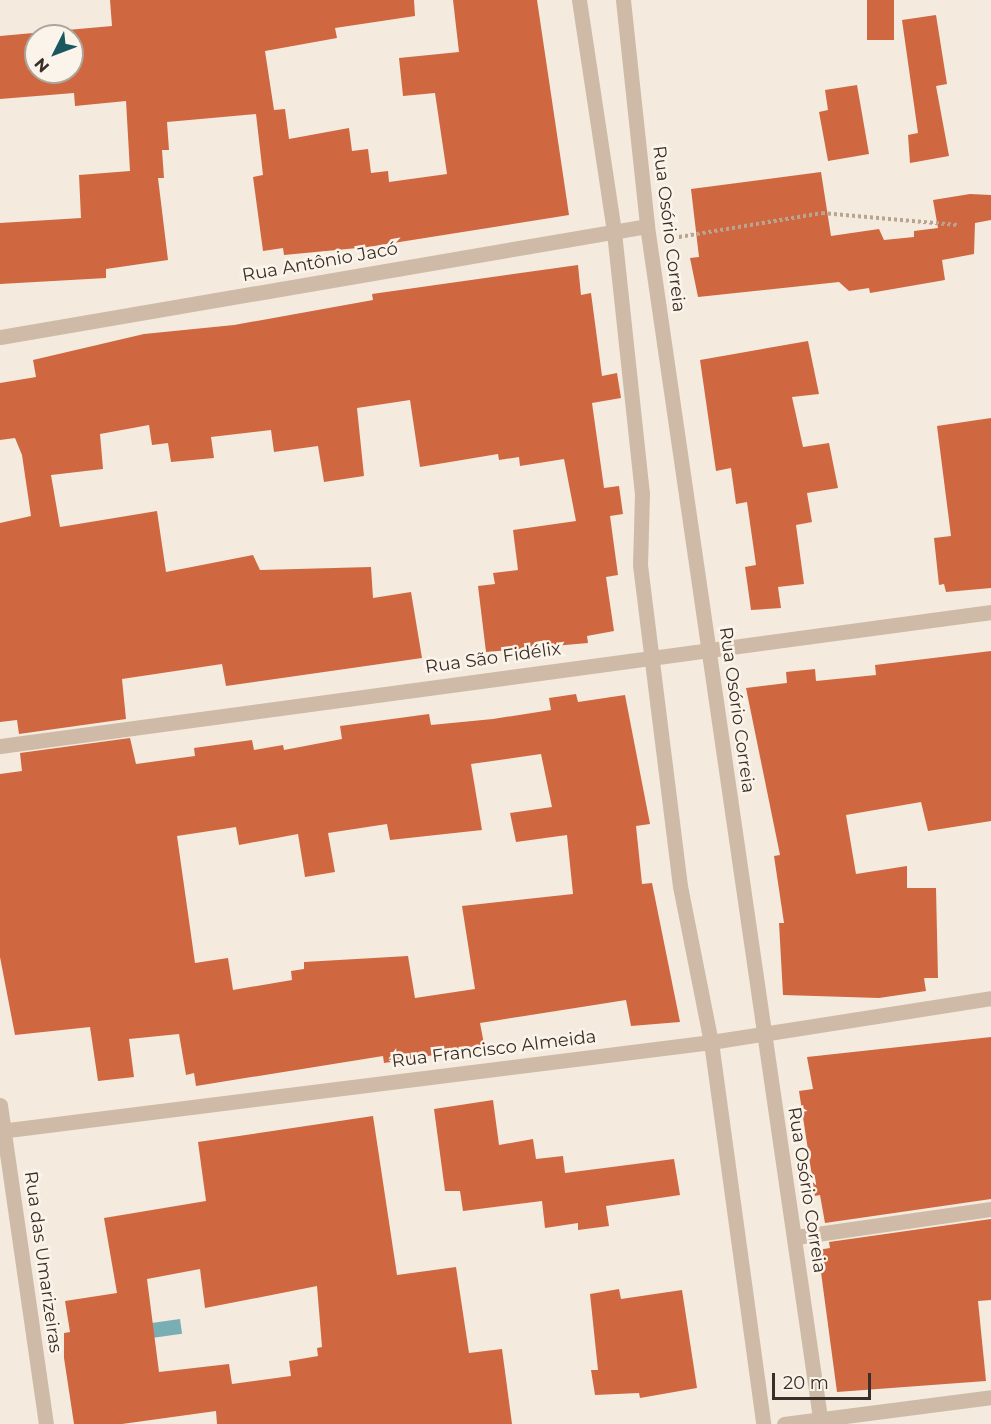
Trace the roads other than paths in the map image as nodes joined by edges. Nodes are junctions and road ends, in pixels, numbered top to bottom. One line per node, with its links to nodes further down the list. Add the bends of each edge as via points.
1 (579, 0): 4 (street)
2 (623, 0): 3 (street, Rua Osório Correia)
3 (647, 226): 4 (street, Rua Antônio Jacó); 7 (street, Rua Osório Correia)
4 (614, 232): 5 (street, Rua Antônio Jacó); 8 (street, via 642,494 640,565)
5 (0, 337)
6 (991, 612): 7 (street, Rua São Fidélix)
7 (709, 648): 8 (street, Rua São Fidélix); 11 (street, Rua Osório Correia)
8 (653, 656): 9 (street, Rua São Fidélix); 12 (street, via 680,886)
9 (0, 746)
10 (991, 998): 11 (street, Rua Francisco Almeida)
11 (763, 1034): 12 (street, Rua Francisco Almeida); 16 (street, Rua Osório Correia)
12 (711, 1042): 14 (street, Rua Francisco Almeida); 20 (street)
13 (0, 1105): 14 (street, Rua das Umarizeiras)
14 (2, 1130): 19 (street, Rua das Umarizeiras)
15 (991, 1209): 16 (street)
16 (796, 1237): 18 (street, Rua Osório Correia)
17 (991, 1397): 18 (street)
18 (820, 1422): 21 (street)
19 (46, 1424)
20 (763, 1424)
21 (784, 1424)

